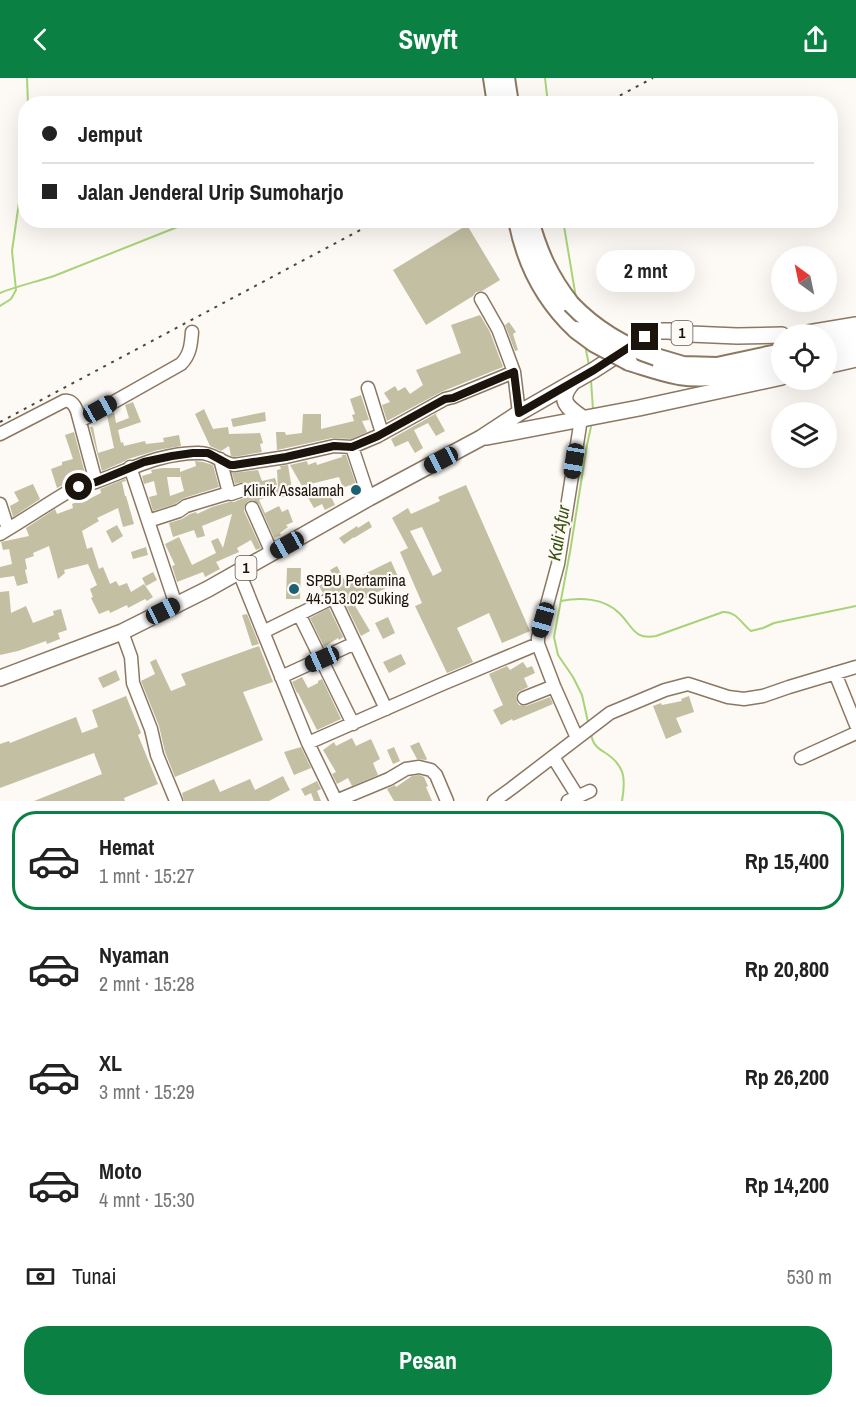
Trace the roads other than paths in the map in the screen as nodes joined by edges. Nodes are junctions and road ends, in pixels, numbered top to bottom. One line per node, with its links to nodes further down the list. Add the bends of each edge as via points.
1 (519, 228): 15 (highway, bridge, via 542,289 576,330 595,344 629,362 682,376 736,375)
2 (532, 228): 12 (highway, 1, bridge, via 551,275 571,304 609,336 635,350 683,365 717,366)
3 (481, 299): 16 (street, via 498,329)
4 (856, 325): 5 (main road)
5 (837, 328)
6 (192, 332): 22 (street, via 190,352 181,364)
7 (771, 335): 17 (main road, 1, via 658,331)
8 (856, 336): 9 (highway)
9 (837, 340)
10 (856, 348): 11 (highway)
11 (837, 352)
12 (771, 354)
13 (856, 359): 14 (main road)
14 (837, 363)
15 (771, 367)
16 (514, 372): 20 (street); 23 (street, via 445,399)
17 (583, 376): 20 (main road, 1); 21 (main road, via 564,395 569,409)
18 (771, 379): 21 (main road, 1)
19 (368, 388): 23 (street)
20 (519, 413): 25 (main road, 1)
21 (587, 418): 25 (main road, 1); 44 (street)
22 (80, 420): 24 (street, via 68,400); 29 (street)
23 (382, 433): 26 (street)
24 (0, 434)
25 (481, 438): 32 (main road, 1)
26 (352, 447): 27 (street, via 334,446 234,465); 32 (street)
27 (220, 459): 28 (street, via 208,453 193,453); 31 (street)
28 (130, 467): 29 (street); 35 (street)
29 (96, 482): 36 (street, via 74,489)
30 (243, 490): 31 (street)
31 (229, 493): 35 (street)
32 (369, 498): 37 (main road, 1)
33 (0, 504): 36 (street)
34 (252, 508): 37 (street)
35 (148, 521): 39 (street)
36 (4, 532)
37 (272, 554): 38 (main road, 1)
38 (239, 572): 39 (main road, 1); 42 (street)
39 (176, 605): 41 (main road, 1)
40 (299, 614): 42 (street); 43 (street, via 333,600); 45 (street)
41 (122, 632): 49 (main road, 1); 62 (street, via 131,657 133,683)
42 (263, 632): 48 (street)
43 (355, 643): 45 (street); 52 (street)
44 (538, 644): 50 (street); 52 (street)
45 (322, 659): 48 (street); 53 (street)
46 (856, 667): 47 (street)
47 (835, 673): 54 (street); 55 (street, via 744,699 684,684 615,710)
48 (281, 677): 57 (street)
49 (0, 678)
50 (554, 686): 51 (street); 55 (street)
51 (524, 698)
52 (386, 709): 53 (street)
53 (353, 724): 57 (street)
54 (856, 725)
55 (584, 733): 58 (street)
56 (856, 733): 59 (street)
57 (308, 743): 63 (street)
58 (553, 757): 61 (street); 65 (street)
59 (801, 758)
60 (590, 791): 61 (street)
61 (573, 799)
62 (176, 801)
63 (336, 801): 64 (street, via 406,769 419,767 436,775)
64 (447, 801)
65 (494, 801)

